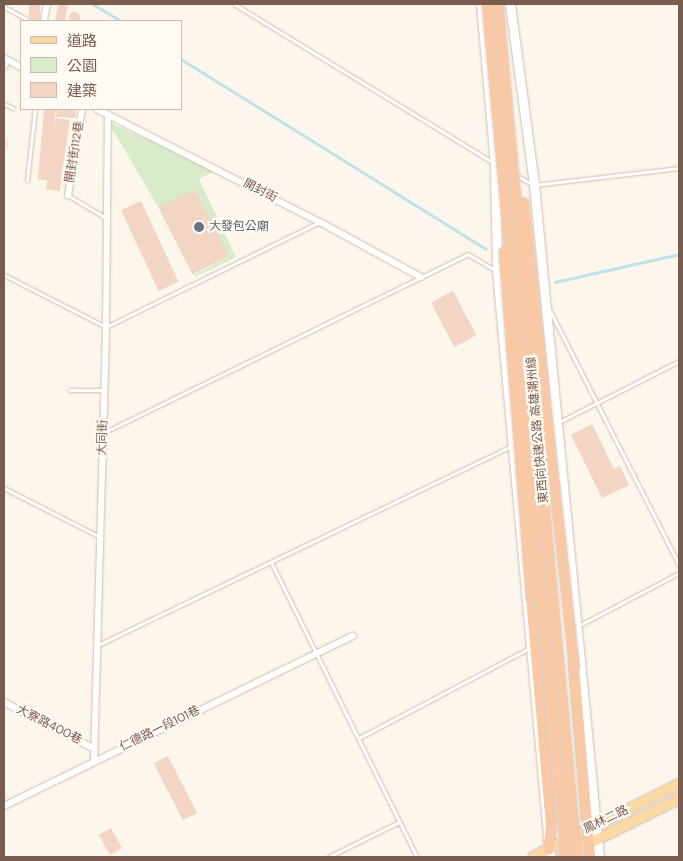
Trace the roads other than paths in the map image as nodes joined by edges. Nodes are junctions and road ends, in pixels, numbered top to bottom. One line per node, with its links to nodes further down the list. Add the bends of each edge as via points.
1 (47, 4): 9 (street)
2 (234, 4): 20 (lane)
3 (480, 4): 20 (main road)
4 (487, 4): 20 (highway, 東西向快速公路 高雄潮州線, bridge)
5 (498, 4): 11 (highway, 東西向快速公路 高雄潮州線, bridge)
6 (510, 4): 23 (main road)
7 (4, 7): 8 (lane)
8 (25, 18)
9 (44, 20)
10 (6, 59): 12 (street); 13 (lane)
11 (504, 62): 57 (highway, bridge, via 528,233); 64 (highway, 東西向快速公路 高雄潮州線, bridge)
12 (20, 66)
13 (4, 68)
14 (4, 104): 15 (lane)
15 (13, 108)
16 (35, 110): 22 (lane)
17 (82, 110): 24 (street, 開封街112巷)
18 (99, 110): 19 (street, 開封街)
19 (108, 115): 25 (street, 大同街); 26 (street, 開封街)
20 (499, 165): 23 (lane); 27 (main road); 59 (highway, bridge, via 510,342 551,824); 63 (highway, 東西向快速公路 高雄潮州線, bridge)
21 (679, 168): 23 (lane)
22 (27, 180)
23 (534, 185): 30 (main road)
24 (68, 196): 25 (lane)
25 (107, 219): 31 (street, 大同街)
26 (320, 222): 29 (street, 開封街); 31 (lane)
27 (497, 271): 29 (lane, via 468,254); 30 (lane); 38 (main road)
28 (4, 275): 31 (lane)
29 (421, 277): 37 (lane)
30 (544, 302): 35 (lane, via 552,310); 36 (main road)
31 (106, 327): 34 (street, 大同街)
32 (679, 361): 35 (lane)
33 (70, 390): 34 (lane)
34 (104, 390): 37 (street, 大同街)
35 (597, 402): 36 (lane); 42 (lane)
36 (557, 424): 38 (lane); 44 (main road)
37 (103, 433): 40 (street, 大同街)
38 (512, 446): 41 (lane); 47 (main road)
39 (4, 488): 40 (lane)
40 (100, 537): 46 (street, 大同街)
41 (271, 562): 46 (lane); 48 (lane)
42 (679, 565)
43 (679, 573): 44 (lane)
44 (577, 626): 57 (main road)
45 (353, 636): 48 (street, 仁德路一段101巷)
46 (97, 645): 51 (street, 大同街)
47 (530, 648): 50 (lane); 59 (main road)
48 (316, 652): 50 (lane); 52 (street, 仁德路一段101巷)
49 (4, 702): 51 (street, 大寮路400巷)
50 (358, 738): 56 (lane)
51 (95, 748): 52 (street, 大同街)
52 (94, 761): 55 (street, 仁德路一段101巷)
53 (679, 784): 57 (main road, 鳳林二路)
54 (679, 799): 58 (main road, 鳳林二路)
55 (4, 806)
56 (399, 822): 60 (lane); 61 (lane)
57 (593, 826): 58 (highway); 59 (main road, 鳳林二路)
58 (594, 842): 63 (main road, 鳳林二路); 65 (highway); 66 (main road)
59 (550, 853): 62 (main road, 鳳林二路)
60 (328, 857)
61 (417, 857)
62 (533, 857)
63 (564, 857)
64 (577, 857)
65 (590, 857)
66 (599, 857)

